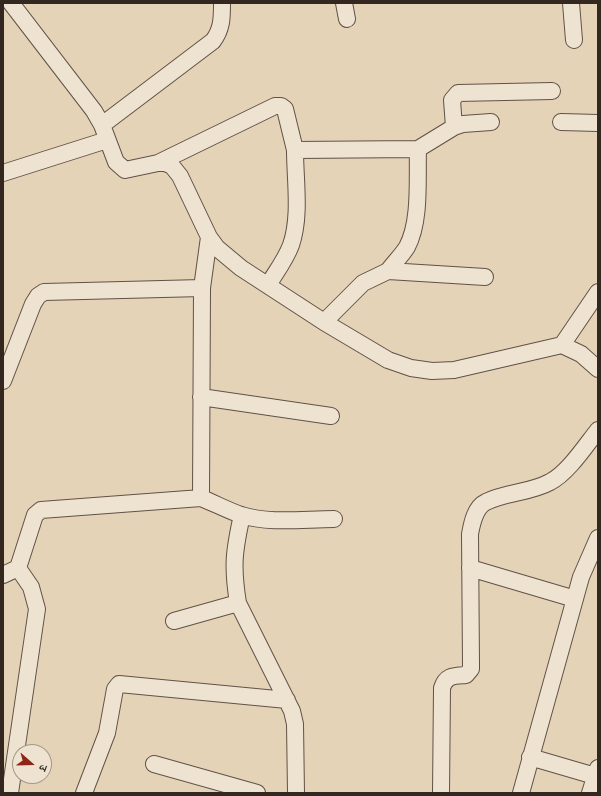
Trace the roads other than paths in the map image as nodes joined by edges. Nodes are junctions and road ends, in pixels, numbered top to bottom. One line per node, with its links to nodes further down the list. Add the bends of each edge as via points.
1 (12, 3): 12 (street, via 94,111)
2 (222, 3): 12 (street, via 222,24 213,41)
3 (344, 3): 5 (street)
4 (571, 3): 6 (street)
5 (347, 19)
6 (574, 40)
7 (552, 90): 11 (street, via 458,93 452,100)
8 (491, 122): 11 (street)
9 (561, 122): 10 (street)
10 (598, 123)
11 (454, 127): 13 (street)
12 (104, 132): 15 (street, via 116,162 125,170); 16 (street)
13 (418, 149): 14 (street); 18 (street, via 412,233 407,246)
14 (295, 150): 15 (street, via 285,109 275,106); 20 (street, via 294,232 286,256)
15 (158, 163): 17 (street, via 172,166 180,176)
16 (3, 173)
17 (209, 237): 20 (street, via 217,248 236,264); 21 (street)
18 (388, 271): 19 (street); 23 (street, via 363,283)
19 (485, 277)
20 (268, 285): 23 (street)
21 (202, 288): 26 (street, via 44,292 33,304); 27 (street)
22 (598, 292): 24 (street)
23 (324, 322): 24 (street, via 388,360 411,368 432,371 454,370)
24 (562, 345): 25 (street, via 581,354)
25 (598, 369)
26 (3, 382)
27 (201, 397): 28 (street); 30 (street)
28 (331, 416)
29 (598, 430): 35 (street, via 552,481 485,502 472,520)
30 (201, 498): 31 (street); 34 (street, via 41,510 35,515)
31 (242, 515): 32 (street, via 278,520); 38 (street, via 233,559)
32 (334, 519)
33 (598, 538): 37 (street, via 590,553)
34 (18, 568): 36 (street); 44 (street, via 31,587 37,609)
35 (470, 568): 37 (street); 48 (street, via 471,669 466,675 449,677 442,688)
36 (3, 575)
37 (575, 599): 41 (street)
38 (238, 603): 39 (street); 40 (street)
39 (174, 621)
40 (287, 700): 45 (street, via 119,684 115,689 107,733); 47 (street, via 295,724)
41 (530, 757): 43 (street); 49 (street)
42 (154, 764): 46 (street)
43 (597, 772): 50 (street)
44 (10, 793)
45 (84, 793)
46 (256, 793)
47 (296, 793)
48 (441, 793)
49 (520, 793)
50 (590, 793)

